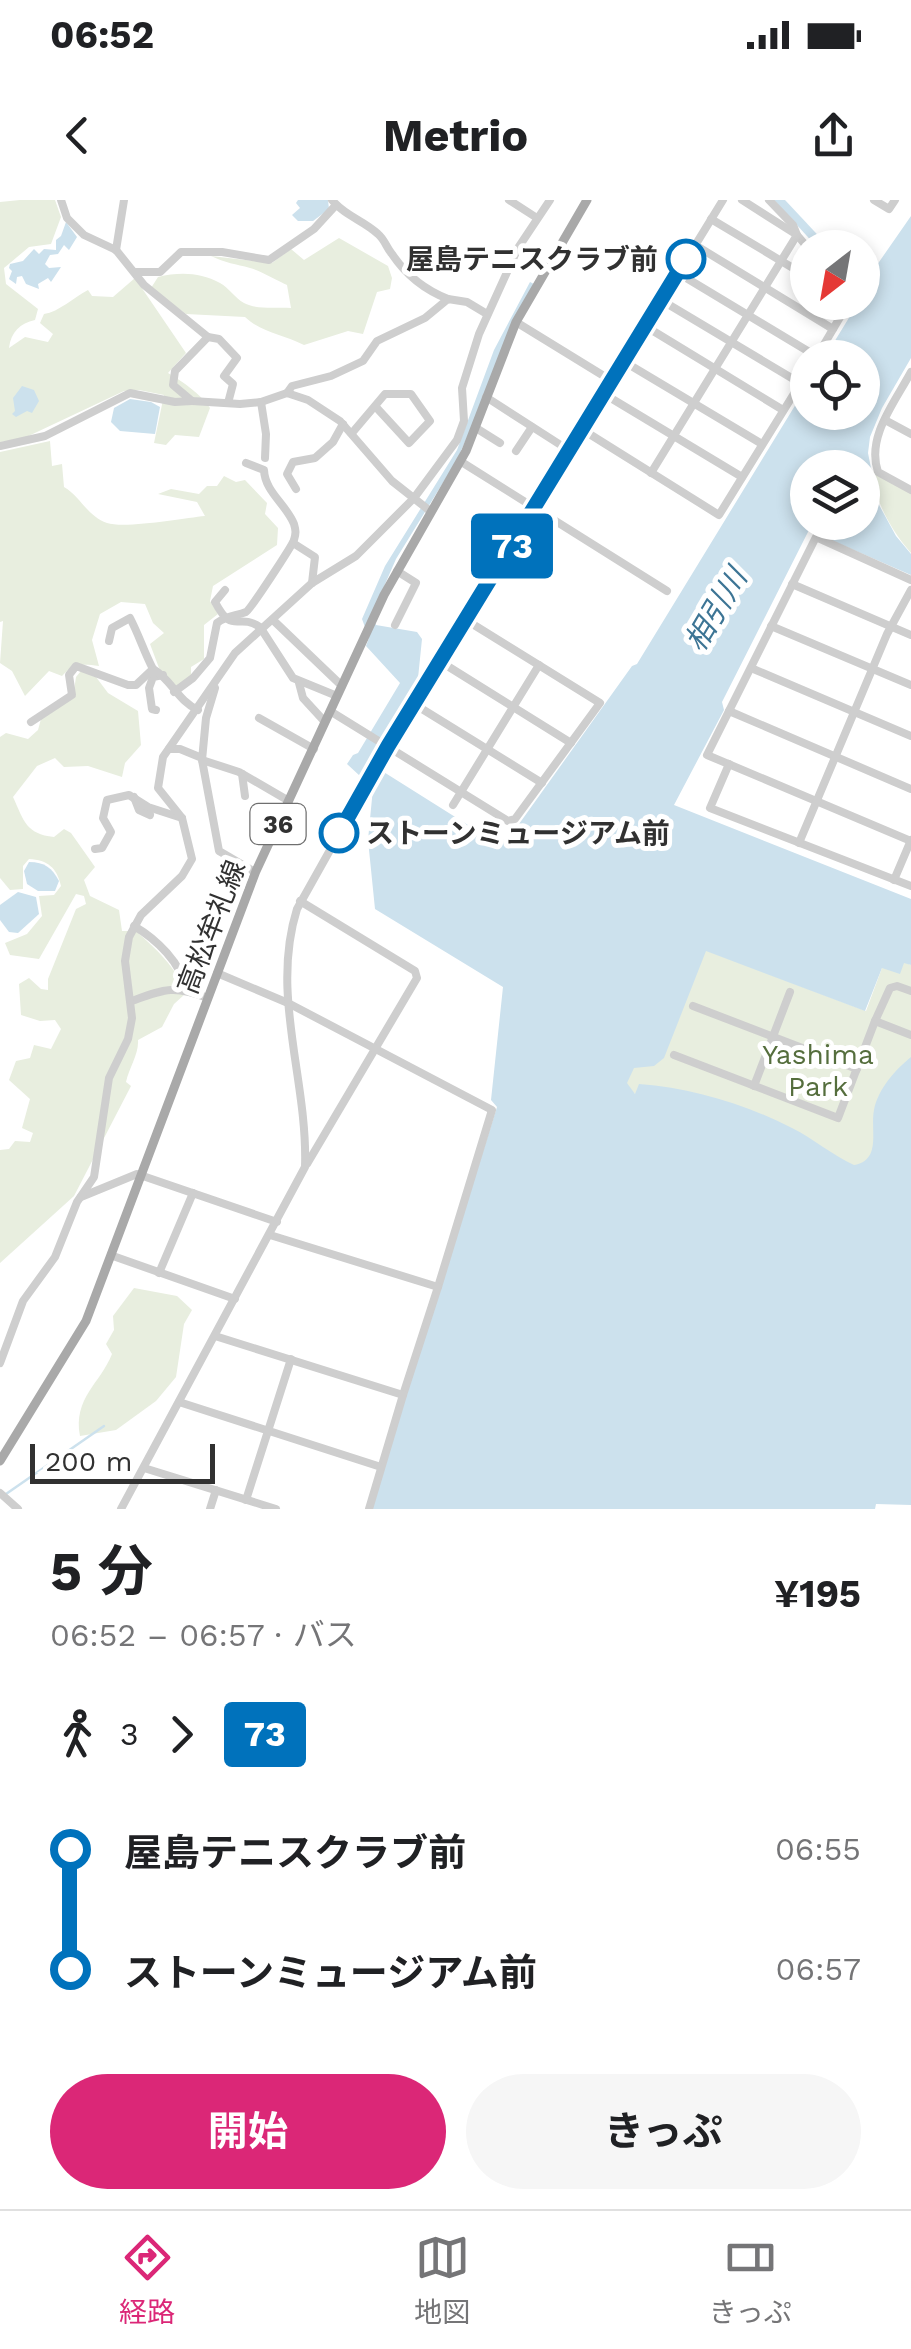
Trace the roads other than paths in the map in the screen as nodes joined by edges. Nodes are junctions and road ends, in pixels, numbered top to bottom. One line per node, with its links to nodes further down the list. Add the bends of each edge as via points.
1 (61, 200): 18 (street, via 84,235)
2 (124, 200): 18 (street)
3 (509, 200): 12 (street)
4 (550, 200): 12 (street)
5 (587, 200): 29 (main road, 高松牟礼線 / 36)
6 (742, 200): 15 (street)
7 (769, 200): 14 (street)
8 (874, 200): 9 (street, via 889,209)
9 (895, 200)
10 (721, 201): 13 (street)
11 (334, 202): 21 (street, via 314,228 270,260 181,252 160,272); 24 (street, via 383,239 423,289)
12 (537, 218): 26 (street)
13 (712, 219): 16 (street); 19 (street)
14 (794, 230)
15 (790, 231)
16 (695, 245): 22 (street); 23 (street)
17 (790, 246): 19 (street)
18 (116, 250): 21 (street)
19 (781, 261): 20 (street); 23 (street)
20 (790, 266)
21 (136, 272): 32 (street, via 165,305)
22 (678, 272): 25 (street); 27 (street)
23 (765, 288): 27 (street); 31 (street)
24 (448, 299): 26 (street); 41 (street, via 377,341 364,361)
25 (661, 300): 30 (street); 35 (street)
26 (487, 314): 71 (street, via 462,388 462,431)
27 (748, 315): 34 (street); 35 (street)
28 (839, 320): 31 (street)
29 (516, 322): 40 (street); 43 (main road, 高松牟礼線 / 36)
30 (645, 326): 36 (street); 37 (street)
31 (833, 329): 33 (street)
32 (208, 337): 44 (street, via 172,378); 47 (street, via 238,358 224,376 233,384)
33 (826, 340)
34 (790, 341)
35 (732, 342): 37 (street); 38 (street)
36 (624, 361): 40 (street); 48 (street)
37 (715, 368): 48 (street); 50 (street)
38 (790, 377)
39 (910, 377): 51 (street)
40 (612, 380): 42 (street)
41 (288, 393): 46 (street); 52 (street)
42 (604, 394): 55 (street); 58 (street)
43 (486, 397): 53 (street); 54 (main road, 高松牟礼線 / 36)
44 (192, 400): 47 (street); 61 (street, via 130,393 45,436)
45 (790, 400): 50 (street)
46 (261, 402): 47 (street); 64 (street)
47 (228, 403)
48 (694, 404): 58 (street); 60 (street)
49 (374, 406): 49 (street, via 384,394 411,394 430,421 409,443); 56 (street)
50 (784, 410): 60 (street)
51 (885, 420): 57 (street); 70 (street, via 874,447 877,469)
52 (343, 424): 56 (street); 69 (street, via 316,458 292,462 287,474)
53 (532, 426): 62 (street); 63 (street)
54 (476, 428): 59 (street); 65 (main road, 高松牟礼線 / 36)
55 (583, 430): 63 (street); 67 (street)
56 (352, 433): 71 (street)
57 (911, 434)
58 (674, 436): 67 (street); 68 (street)
59 (500, 443)
60 (762, 444): 68 (street)
61 (0, 446)
62 (516, 451)
63 (570, 451): 72 (street)
64 (264, 458)
65 (460, 462): 72 (street); 73 (main road, 高松牟礼線 / 36)
66 (246, 463): 74 (street, via 264,470 293,523)
67 (651, 472): 68 (street, via 719,515)
68 (742, 477)
69 (296, 489)
70 (911, 490)
71 (414, 498): 73 (street); 77 (street, via 356,556)
72 (535, 509): 81 (street); 84 (street)
73 (430, 512): 75 (main road, 高松牟礼線 / 36)
74 (293, 544): 77 (street, via 315,557); 82 (street, via 253,606)
75 (397, 571): 85 (street, via 416,582); 100 (main road, 高松牟礼線 / 36)
76 (911, 580): 78 (street, via 816,537)
77 (312, 583): 83 (street)
78 (792, 584): 86 (street); 87 (street)
79 (225, 590): 82 (street, via 215,602)
80 (911, 590): 87 (street)
81 (667, 592)
82 (224, 618): 88 (street, via 253,622); 101 (street, via 216,623 210,658)
83 (273, 620): 88 (street); 100 (street)
84 (466, 620): 91 (street); 92 (street)
85 (395, 624)
86 (772, 626): 93 (street); 95 (street)
87 (891, 626): 89 (street); 95 (street)
88 (262, 631): 97 (street, via 235,653); 98 (street)
89 (911, 635)
90 (109, 641): 94 (street, via 112,628 130,618)
91 (440, 662): 103 (street); 104 (street)
92 (538, 665): 104 (street); 114 (street, via 600,703)
93 (750, 668): 108 (street); 109 (street)
94 (154, 669): 96 (street); 111 (street, via 128,685 76,666 69,676 72,695)
95 (872, 669): 99 (street); 109 (street)
96 (163, 675): 101 (street); 105 (street, via 149,688)
97 (218, 681): 106 (street); 120 (street)
98 (300, 682): 102 (street); 112 (street, via 303,698)
99 (911, 685)
100 (342, 686): 102 (main road, 高松牟礼線 / 36)
101 (174, 692): 106 (street)
102 (337, 696): 107 (main road, 高松牟礼線 / 36)
103 (414, 704): 115 (street); 118 (street)
104 (513, 707): 114 (street); 118 (street)
105 (156, 710)
106 (198, 710): 116 (street)
107 (330, 711): 112 (main road, 高松牟礼線 / 36); 115 (street)
108 (729, 711): 119 (street); 121 (street, via 708,755)
109 (854, 712): 113 (street); 119 (street)
110 (259, 718): 117 (street)
111 (31, 722)
112 (325, 722): 117 (main road, 高松牟礼線 / 36)
113 (911, 736)
114 (571, 743): 123 (street)
115 (386, 745): 125 (street); 139 (street)
116 (169, 749): 120 (street); 132 (street, via 158,788)
117 (314, 749): 128 (main road, 高松牟礼線 / 36)
118 (487, 749): 123 (street); 125 (street)
119 (836, 756): 124 (street); 129 (street)
120 (202, 759): 122 (street); 136 (street, via 220,850)
121 (729, 764): 129 (street); 134 (street, via 710,808)
122 (242, 774): 127 (street); 128 (street)
123 (542, 783): 125 (street, via 508,821)
124 (911, 788)
125 (461, 792): 130 (street)
126 (134, 796): 131 (street, via 139,810); 132 (street); 135 (street, via 107,800 102,818 111,832)
127 (245, 796)
128 (289, 800): 136 (main road, 高松牟礼線 / 36)
129 (816, 801): 133 (street); 134 (street)
130 (452, 805)
131 (150, 815)
132 (182, 818): 140 (street, via 190,865)
133 (911, 841): 137 (street)
134 (799, 843): 137 (street)
135 (95, 849)
136 (255, 872): 141 (main road, 高松牟礼線 / 36)
137 (894, 880): 138 (street)
138 (911, 886)
139 (300, 901): 147 (street, via 287,949); 152 (street, via 415,972)
140 (134, 926): 142 (street, via 176,965); 146 (street, via 125,961)
141 (217, 973): 145 (main road, 高松牟礼線 / 36); 147 (street)
142 (186, 990): 145 (street); 146 (street)
143 (911, 991): 149 (street, via 890,988)
144 (790, 992): 151 (street)
145 (208, 998): 157 (main road, 高松牟礼線 / 36)
146 (132, 1000): 159 (street, via 128,1039 109,1078 98,1163)
147 (288, 1003): 152 (street); 156 (street)
148 (693, 1006): 151 (street)
149 (875, 1021): 150 (street); 154 (street)
150 (911, 1035)
151 (772, 1037): 154 (street); 155 (street)
152 (375, 1048): 156 (street); 164 (street, via 492,1110)
153 (674, 1055): 155 (street)
154 (856, 1069): 155 (street, via 838,1118)
155 (754, 1086)
156 (305, 1168): 160 (street)
157 (142, 1176): 158 (street); 159 (street); 162 (main road, 高松牟礼線 / 36)
158 (193, 1193): 160 (street); 163 (street)
159 (81, 1197): 168 (street, via 55,1258 23,1301)
160 (278, 1222): 161 (street)
161 (270, 1235): 164 (street); 165 (street)
162 (113, 1256): 163 (street); 172 (main road, 高松牟礼線 / 36, via 86,1321)
163 (158, 1273): 165 (street)
164 (438, 1288): 169 (street)
165 (235, 1300): 166 (street)
166 (215, 1336): 167 (street); 170 (street)
167 (290, 1359): 169 (street); 171 (street)
168 (0, 1363)
169 (403, 1395): 173 (street)
170 (179, 1402): 171 (street); 174 (street)
171 (268, 1431): 173 (street); 176 (street)
172 (0, 1461)
173 (381, 1467): 180 (street)
174 (144, 1468): 175 (street); 177 (street)
175 (216, 1490): 176 (street); 178 (street)
176 (246, 1500): 179 (street)
177 (121, 1509)
178 (210, 1509)
179 (276, 1509)
180 (369, 1509)

